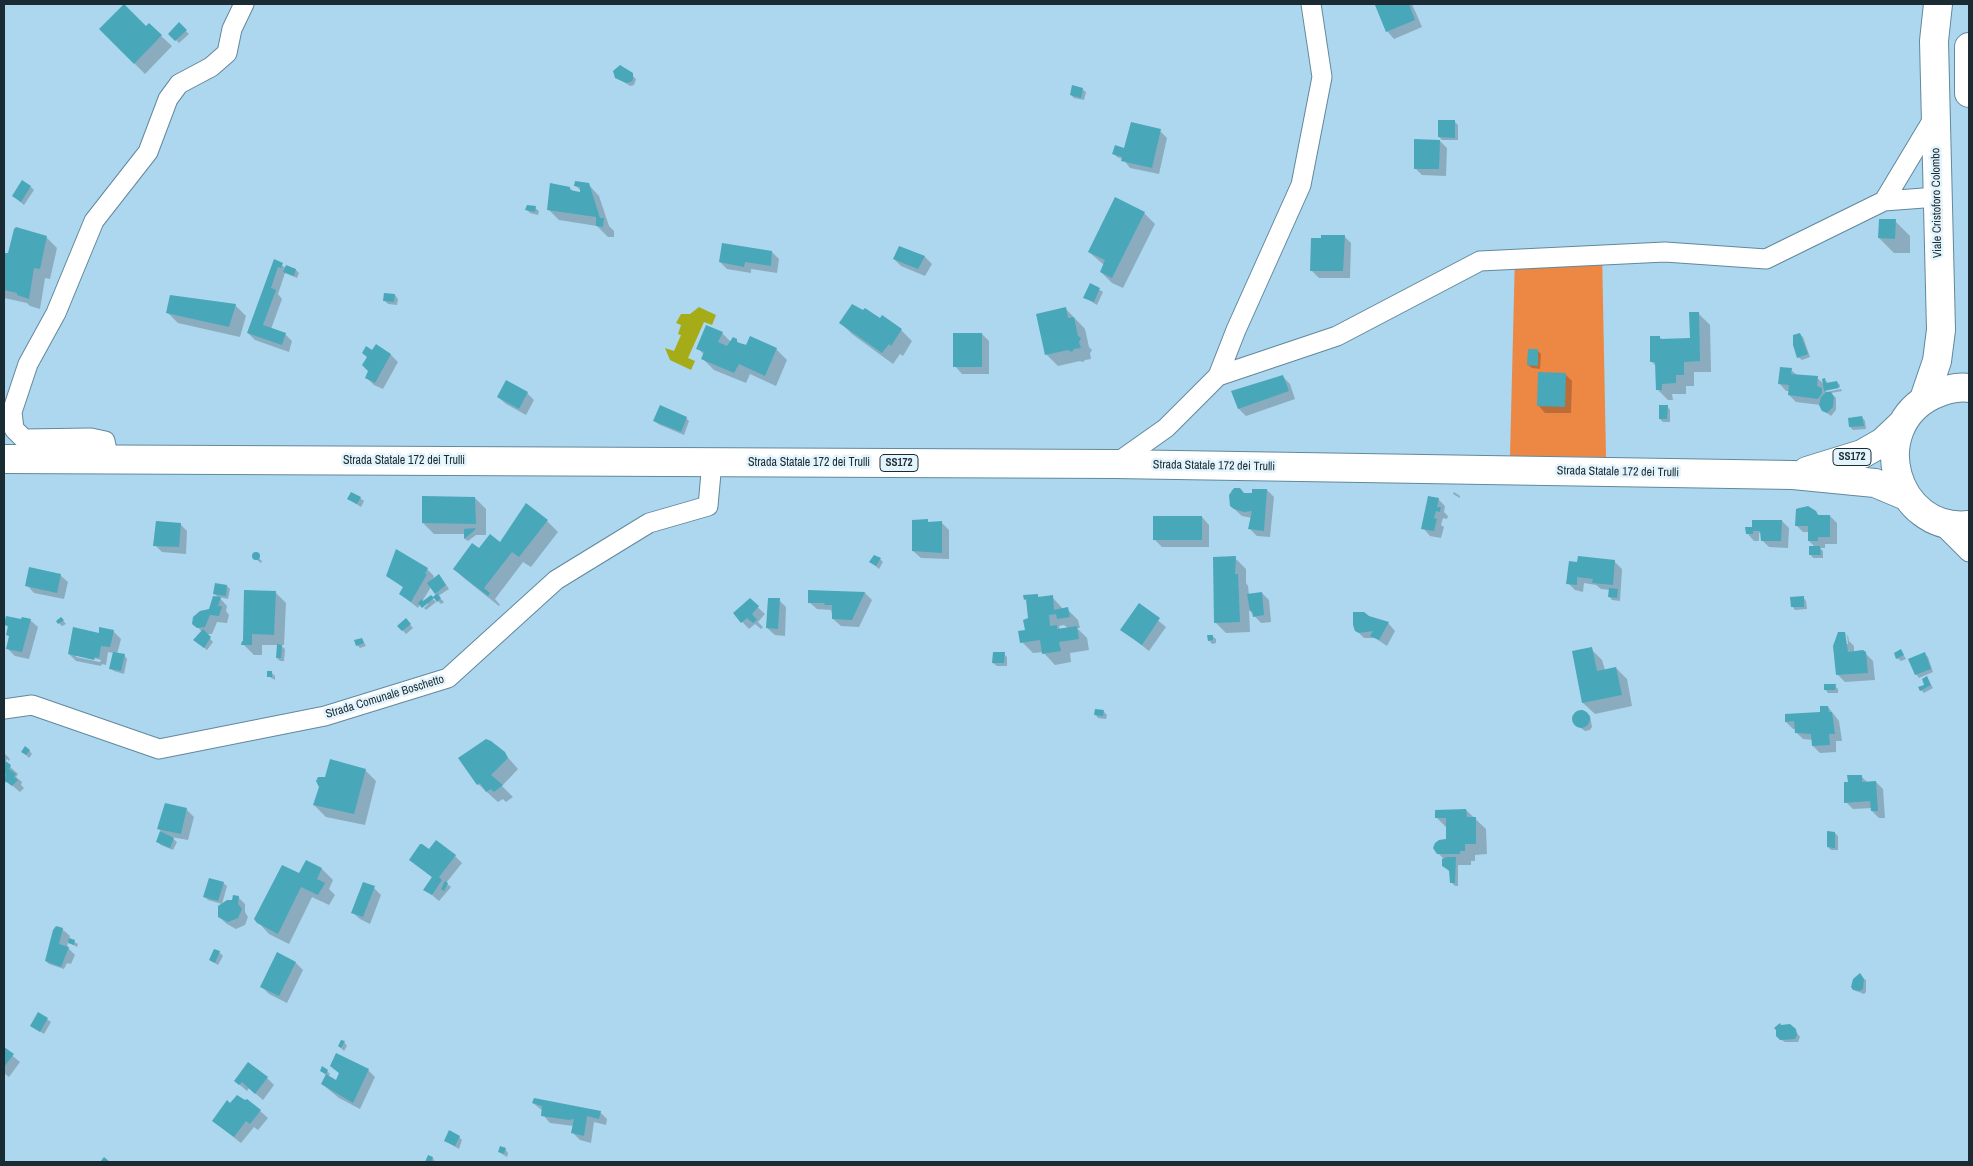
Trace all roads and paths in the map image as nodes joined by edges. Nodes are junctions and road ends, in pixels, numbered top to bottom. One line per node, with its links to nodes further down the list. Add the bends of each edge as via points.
1 (244, 4): 14 (street, via 232,29 227,53 211,67 180,84 168,99 148,152 94,220 56,313 28,364 12,412 14,429 24,439 91,438 105,441)
2 (1311, 4): 9 (street, via 1322,77 1301,185)
3 (1938, 4): 6 (main road, Viale Cristoforo Colombo, via 1934,41)
4 (1969, 55): 5 (main road)
5 (1969, 94)
6 (1935, 116): 7 (main road, Viale Cristoforo Colombo); 8 (street)
7 (1937, 196): 8 (street); 11 (main road, Viale Cristoforo Colombo, via 1941,330 1937,361)
8 (1884, 201): 9 (street, via 1766,259 1665,252 1480,261 1337,336)
9 (1218, 376): 16 (street, via 1166,428)
10 (1969, 388): 11 (main road, via 1943,390)
11 (1924, 399): 12 (main road, Strada Statale 172 dei Trulli)
12 (1902, 424): 17 (main road, Strada Statale 172 dei Trulli / SS172, via 1883,442 1862,454); 18 (main road, via 1895,444 1894,462)
13 (4, 459): 14 (main road, Strada Statale 172 dei Trulli / SS172)
14 (109, 460): 15 (main road, Strada Statale 172 dei Trulli / SS172)
15 (712, 462): 16 (main road, Strada Statale 172 dei Trulli / SS172); 22 (street, Strada Comunale Boschetto, via 708,506 650,523 556,580 448,678 325,716 159,748 32,705)
16 (1115, 464): 17 (main road, Strada Statale 172 dei Trulli / SS172)
17 (1793, 475): 18 (main road, Strada Statale 172 dei Trulli / SS172, via 1875,483)
18 (1906, 496): 19 (main road, via 1920,510)
19 (1938, 520): 20 (main road, via 1952,525); 21 (street)
20 (1969, 525)
21 (1969, 552)
22 (4, 708)

